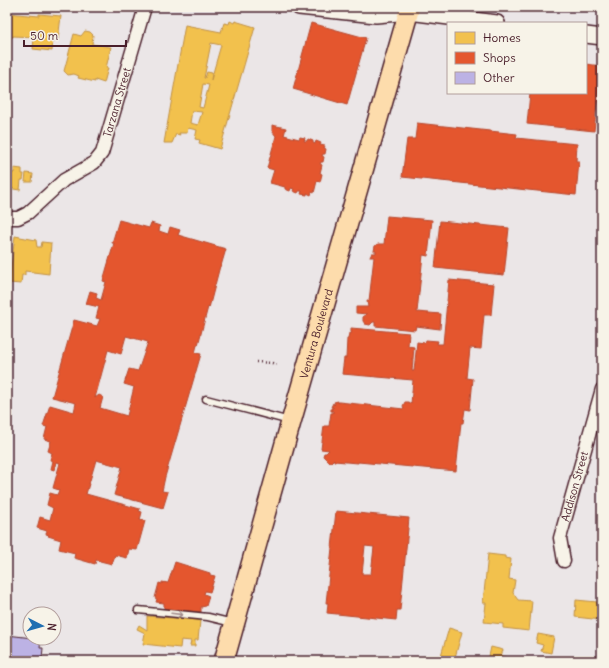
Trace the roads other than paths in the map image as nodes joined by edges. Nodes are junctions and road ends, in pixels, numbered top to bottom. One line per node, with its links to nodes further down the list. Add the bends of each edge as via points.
1 (145, 7): 7 (street, Tarzana Street, via 102,153 94,163 64,180 28,213 18,218)
2 (300, 7): 3 (street, via 376,15)
3 (406, 9): 4 (street); 10 (main road, Ventura Boulevard)
4 (490, 22)
5 (587, 35): 6 (street)
6 (602, 37)
7 (7, 218)
8 (602, 389): 11 (street, Addison Street, via 560,538)
9 (206, 399): 10 (lane)
10 (291, 422): 13 (main road, Ventura Boulevard)
11 (564, 561)
12 (138, 610): 13 (lane, one-way to 13, via 208,617)
13 (234, 623): 14 (main road, Ventura Boulevard)
14 (224, 661)

